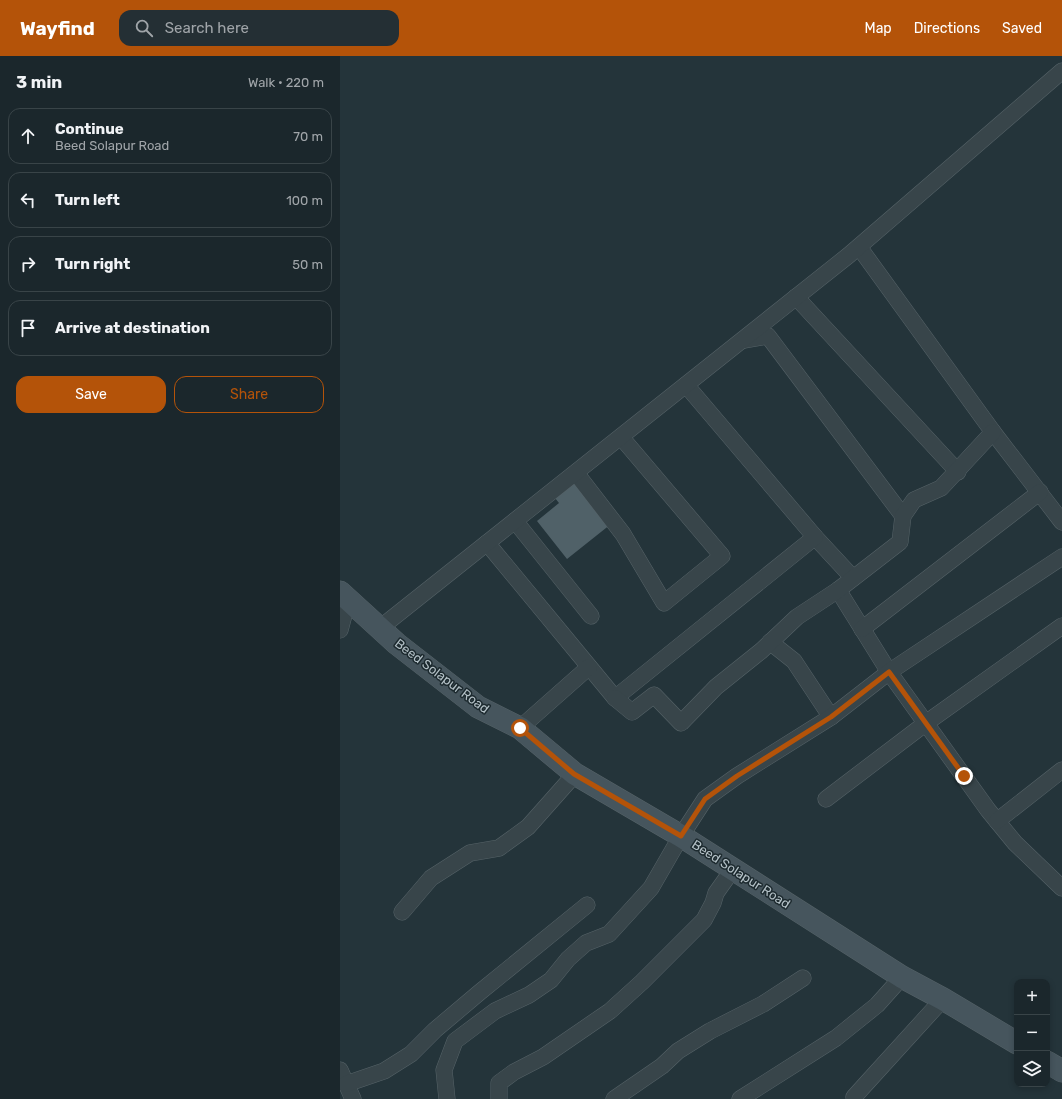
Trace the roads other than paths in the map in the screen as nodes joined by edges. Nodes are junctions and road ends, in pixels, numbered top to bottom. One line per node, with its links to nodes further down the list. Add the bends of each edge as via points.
1 (1062, 71): 2 (street)
2 (859, 247): 3 (street); 6 (street)
3 (796, 297): 4 (street); 8 (street)
4 (743, 340): 5 (street); 11 (street, via 768,336)
5 (686, 385): 7 (street); 14 (street)
6 (993, 432): 8 (street); 10 (street)
7 (621, 437): 9 (street); 9 (street, via 722,556 664,603 623,534)
8 (958, 472): 11 (street, via 941,488 914,500)
9 (576, 473): 12 (street)
10 (1040, 492): 13 (street); 23 (street)
11 (902, 516): 17 (street, via 900,542)
12 (515, 521): 15 (street); 20 (street)
13 (1062, 522)
14 (815, 537): 17 (street); 28 (street)
15 (486, 544): 22 (street); 26 (street)
16 (1062, 556): 27 (street)
17 (853, 578): 18 (street)
18 (838, 590): 23 (street); 25 (street, via 796,617)
19 (344, 596): 22 (main road, Beed Solapur Road); 24 (street)
20 (591, 616)
21 (1062, 626): 30 (street)
22 (380, 628): 31 (main road, Beed Solapur Road, via 478,707)
23 (862, 629): 27 (street)
24 (340, 630)
25 (770, 642): 28 (street, via 716,687 681,723 654,695 632,712); 29 (street, via 794,661)
26 (589, 668): 28 (street); 31 (street)
27 (889, 672): 29 (street); 30 (street)
28 (615, 698)
29 (831, 717): 36 (street, via 705,799)
30 (926, 722): 34 (street); 35 (street)
31 (520, 728): 33 (main road, Beed Solapur Road)
32 (1062, 770): 35 (street)
33 (574, 774): 36 (main road, Beed Solapur Road); 40 (street, via 528,827 499,848 470,852 431,878)
34 (826, 799)
35 (997, 821): 38 (street, via 1015,843)
36 (681, 836): 37 (main road, Beed Solapur Road); 50 (street, via 651,888 609,934 586,943 568,959 551,980 528,995 495,1010 455,1041 444,1070)
37 (733, 869): 41 (main road, Beed Solapur Road); 51 (street, via 716,893 704,920 642,982 610,1011 499,1084)
38 (1062, 888)
39 (587, 905): 47 (street, via 435,1030 411,1054 384,1071)
40 (402, 912)
41 (902, 977): 43 (main road, Beed Solapur Road); 53 (street, via 877,1005 836,1038)
42 (803, 978): 52 (street, via 763,1004 710,1031 678,1051 662,1066)
43 (943, 999): 44 (main road, Beed Solapur Road); 48 (street)
44 (1014, 1041)
45 (1050, 1064): 46 (main road)
46 (1062, 1071)
47 (343, 1077): 49 (street)
48 (853, 1098)
49 (353, 1099)
50 (447, 1099)
51 (498, 1099)
52 (614, 1099)
53 (740, 1099)

